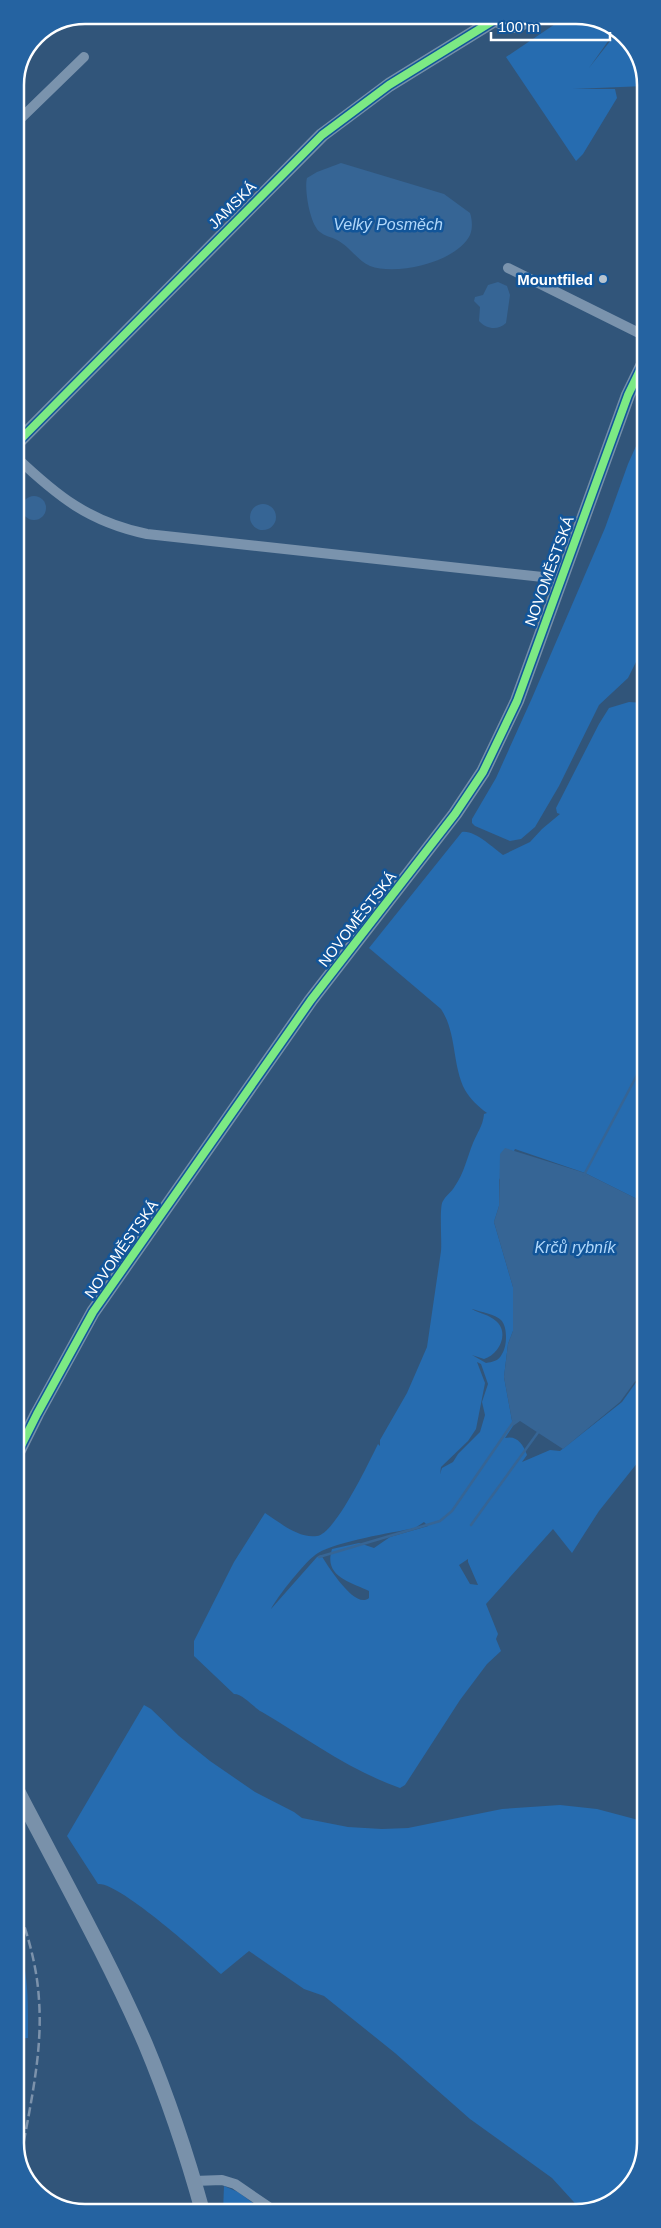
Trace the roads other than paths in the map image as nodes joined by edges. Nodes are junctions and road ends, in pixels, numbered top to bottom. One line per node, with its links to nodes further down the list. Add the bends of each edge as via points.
1 (485, 24): 9 (street, JAMSKÁ, via 389,85 322,135)
2 (502, 24): 3 (street, JAMSKÁ)
3 (521, 24)
4 (84, 57): 5 (street)
5 (24, 115)
6 (508, 268): 7 (street)
7 (637, 332)
8 (637, 376): 11 (street, NOVOMĚSTSKÁ)
9 (24, 436)
10 (24, 464): 11 (street, via 84,512 128,530)
11 (561, 579): 12 (street, NOVOMĚSTSKÁ, via 516,701 494,752 474,786 311,1000 93,1312)
12 (24, 1440)
13 (24, 1803): 14 (main road, via 129,2008 171,2111)
14 (194, 2181): 15 (main road); 16 (street, via 222,2180 236,2184)
15 (201, 2204)
16 (265, 2204)

